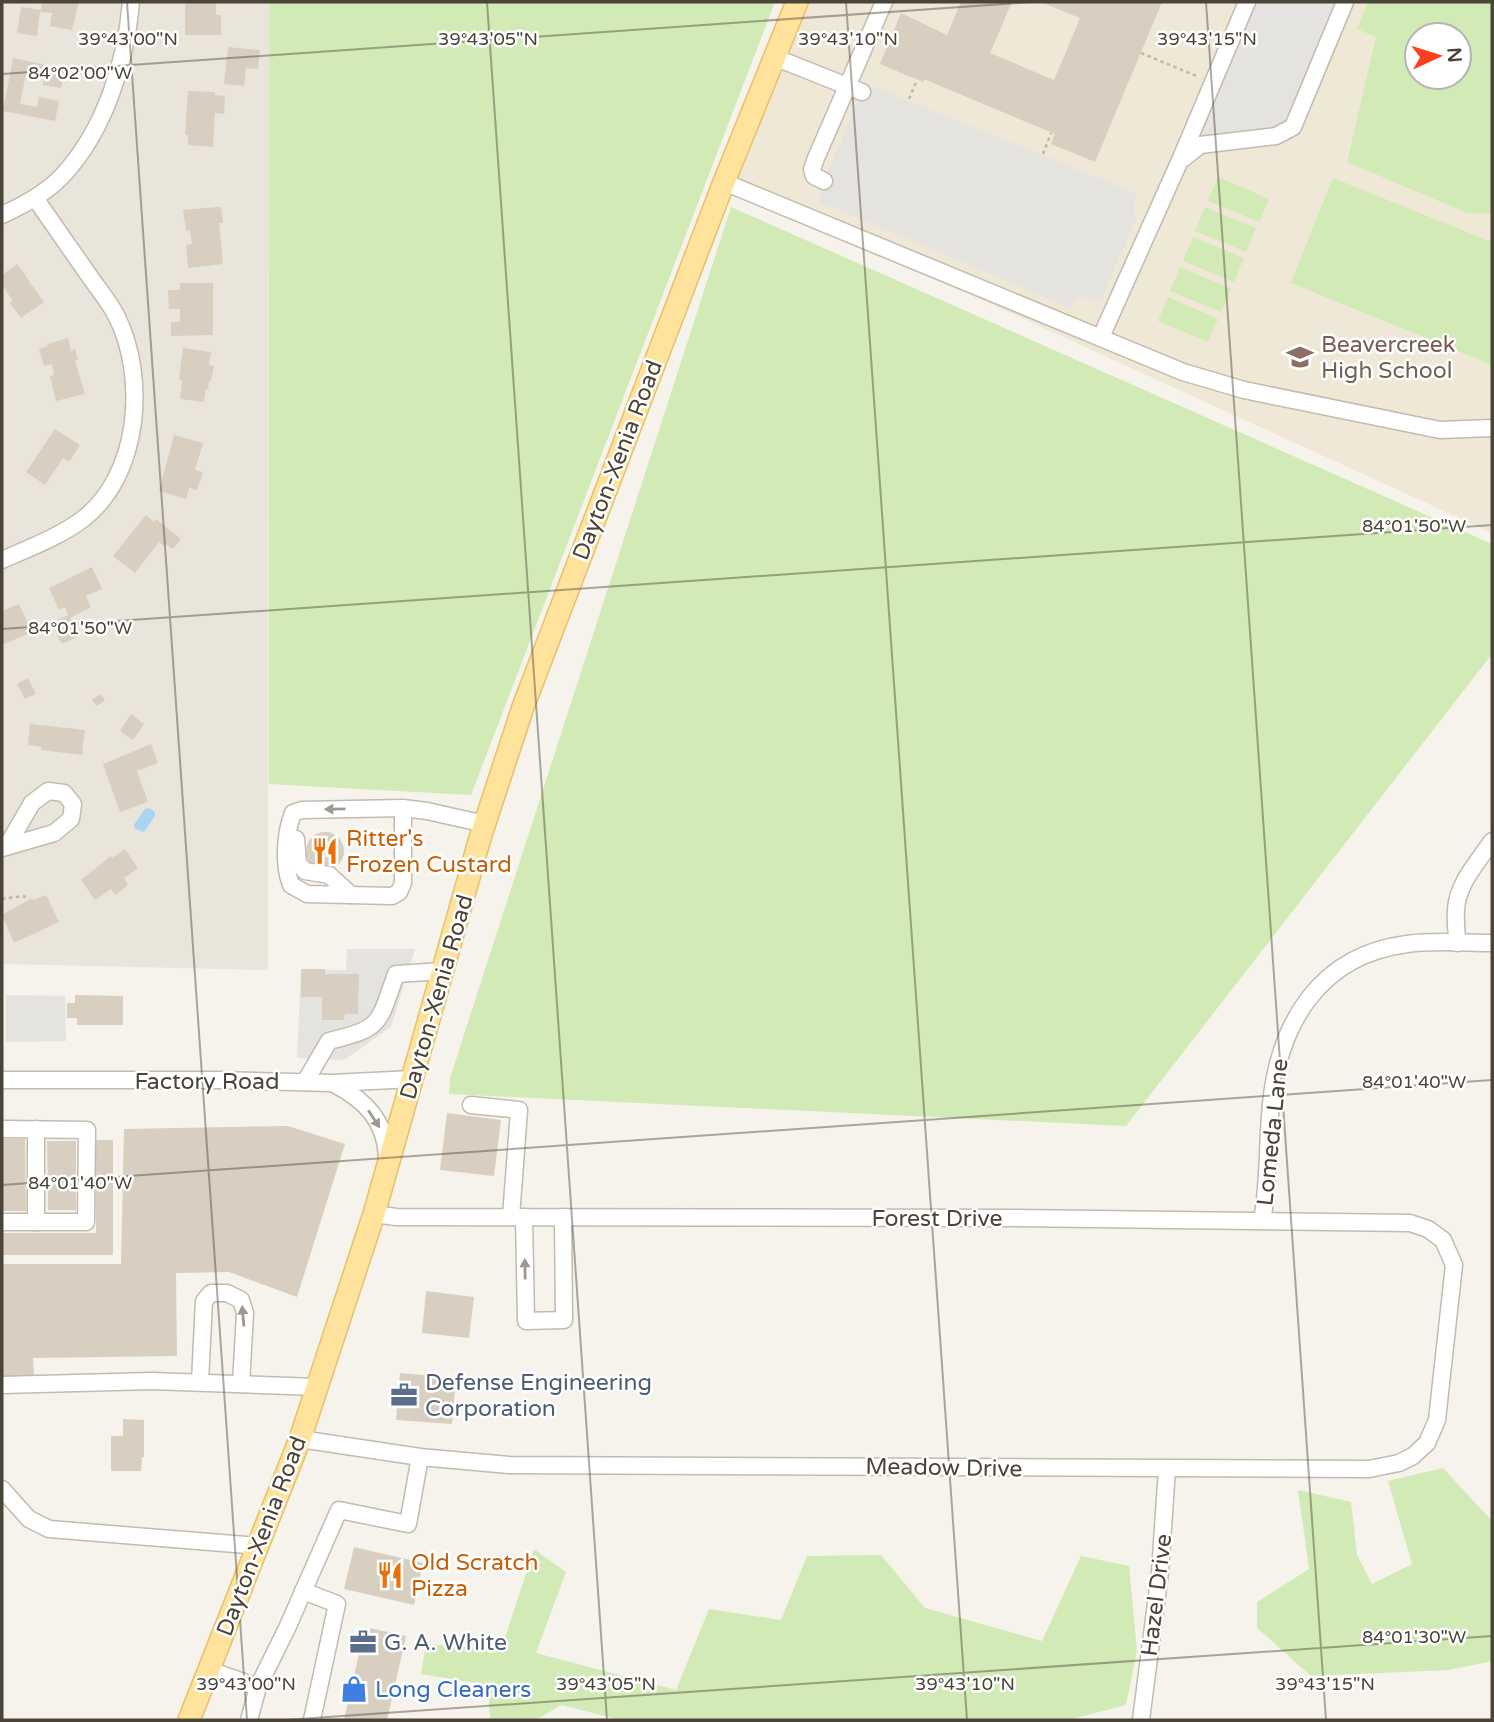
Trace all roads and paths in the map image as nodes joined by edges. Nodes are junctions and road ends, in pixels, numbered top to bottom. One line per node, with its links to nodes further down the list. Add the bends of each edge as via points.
1 (131, 2): 19 (street, via 126,40 96,130 64,175)
2 (797, 2): 7 (main road, Dayton-Xenia Road)
3 (884, 2): 10 (street)
4 (1247, 2): 9 (street)
5 (1345, 2): 16 (street, via 1293,127 1276,136 1200,145)
6 (1141, 53): 9 (path)
7 (774, 57): 10 (street); 17 (main road, Dayton-Xenia Road)
8 (917, 80): 11 (path)
9 (1213, 83): 16 (street)
10 (854, 89): 13 (street)
11 (909, 99)
12 (1051, 133): 15 (path)
13 (825, 135): 14 (street); 18 (street, via 812,169 814,176)
14 (841, 142)
15 (1042, 154)
16 (1178, 163): 21 (street, via 1125,264)
17 (724, 181): 21 (street); 25 (main road, Dayton-Xenia Road, via 523,707)
18 (824, 181)
19 (34, 198): 20 (street); 23 (street, via 116,314 131,359 134,410 122,463 99,503 62,533)
20 (2, 215)
21 (1101, 337): 22 (street, via 1183,372 1244,390 1440,430)
22 (1492, 428)
23 (2, 560)
24 (403, 808): 24 (street, one-way to 24, via 293,813 286,872 291,885 307,894 392,896 399,892 403,883); 25 (street)
25 (485, 824): 31 (main road, Dayton-Xenia Road)
26 (1492, 841): 29 (street, via 1458,895)
27 (2, 899): 28 (path, via 24,895)
28 (27, 900)
29 (1457, 943): 30 (street, Lomeda Lane); 43 (street, Lomeda Lane, via 1406,944 1368,954 1330,976 1302,1006 1279,1057)
30 (1492, 943)
31 (443, 971): 32 (main road, Dayton-Xenia Road); 34 (street, via 396,974 380,1020 361,1033 329,1041)
32 (413, 1079): 35 (street, Factory Road); 39 (main road, Dayton-Xenia Road)
33 (2, 1080): 34 (street, Factory Road)
34 (304, 1082): 35 (street, Factory Road)
35 (332, 1083): 39 (street, one-way to 39, via 357,1097 375,1118 386,1141)
36 (471, 1105): 41 (street, via 519,1110)
37 (2, 1129): 38 (street)
38 (36, 1129): 45 (street); 45 (street, via 86,1130 86,1222)
39 (387, 1172): 40 (main road, Dayton-Xenia Road)
40 (374, 1214): 41 (street, Forest Drive); 50 (main road, Dayton-Xenia Road)
41 (517, 1217): 42 (street, Forest Drive); 42 (street, one-way to 41, via 564,1320 526,1321)
42 (563, 1217): 43 (street, Forest Drive)
43 (1262, 1221): 46 (street, Forest Drive, via 1420,1225 1448,1247 1454,1265)
44 (2, 1222): 45 (street)
45 (36, 1222)
46 (1453, 1290): 53 (street, Meadow Drive, via 1437,1419 1427,1443 1413,1456 1369,1469)
47 (201, 1382): 48 (street); 48 (street, one-way to 47, via 245,1312 241,1300 227,1293 211,1293 204,1301); 49 (street)
48 (241, 1384): 50 (street)
49 (2, 1385)
50 (317, 1387): 51 (main road, Dayton-Xenia Road)
51 (300, 1439): 52 (street, Meadow Drive); 55 (main road, Dayton-Xenia Road)
52 (420, 1457): 53 (street, Meadow Drive, via 509,1465); 56 (street, via 408,1524 339,1510)
53 (1167, 1469): 62 (street, Hazel Drive, via 1160,1572)
54 (2, 1489): 55 (street, via 29,1519 49,1529)
55 (258, 1546): 57 (main road, Dayton-Xenia Road)
56 (303, 1591): 58 (street); 61 (street, via 337,1604)
57 (209, 1670): 58 (street); 59 (main road, Dayton-Xenia Road)
58 (257, 1687): 60 (street)
59 (189, 1720)
60 (249, 1720)
61 (312, 1720)
62 (1141, 1720)

